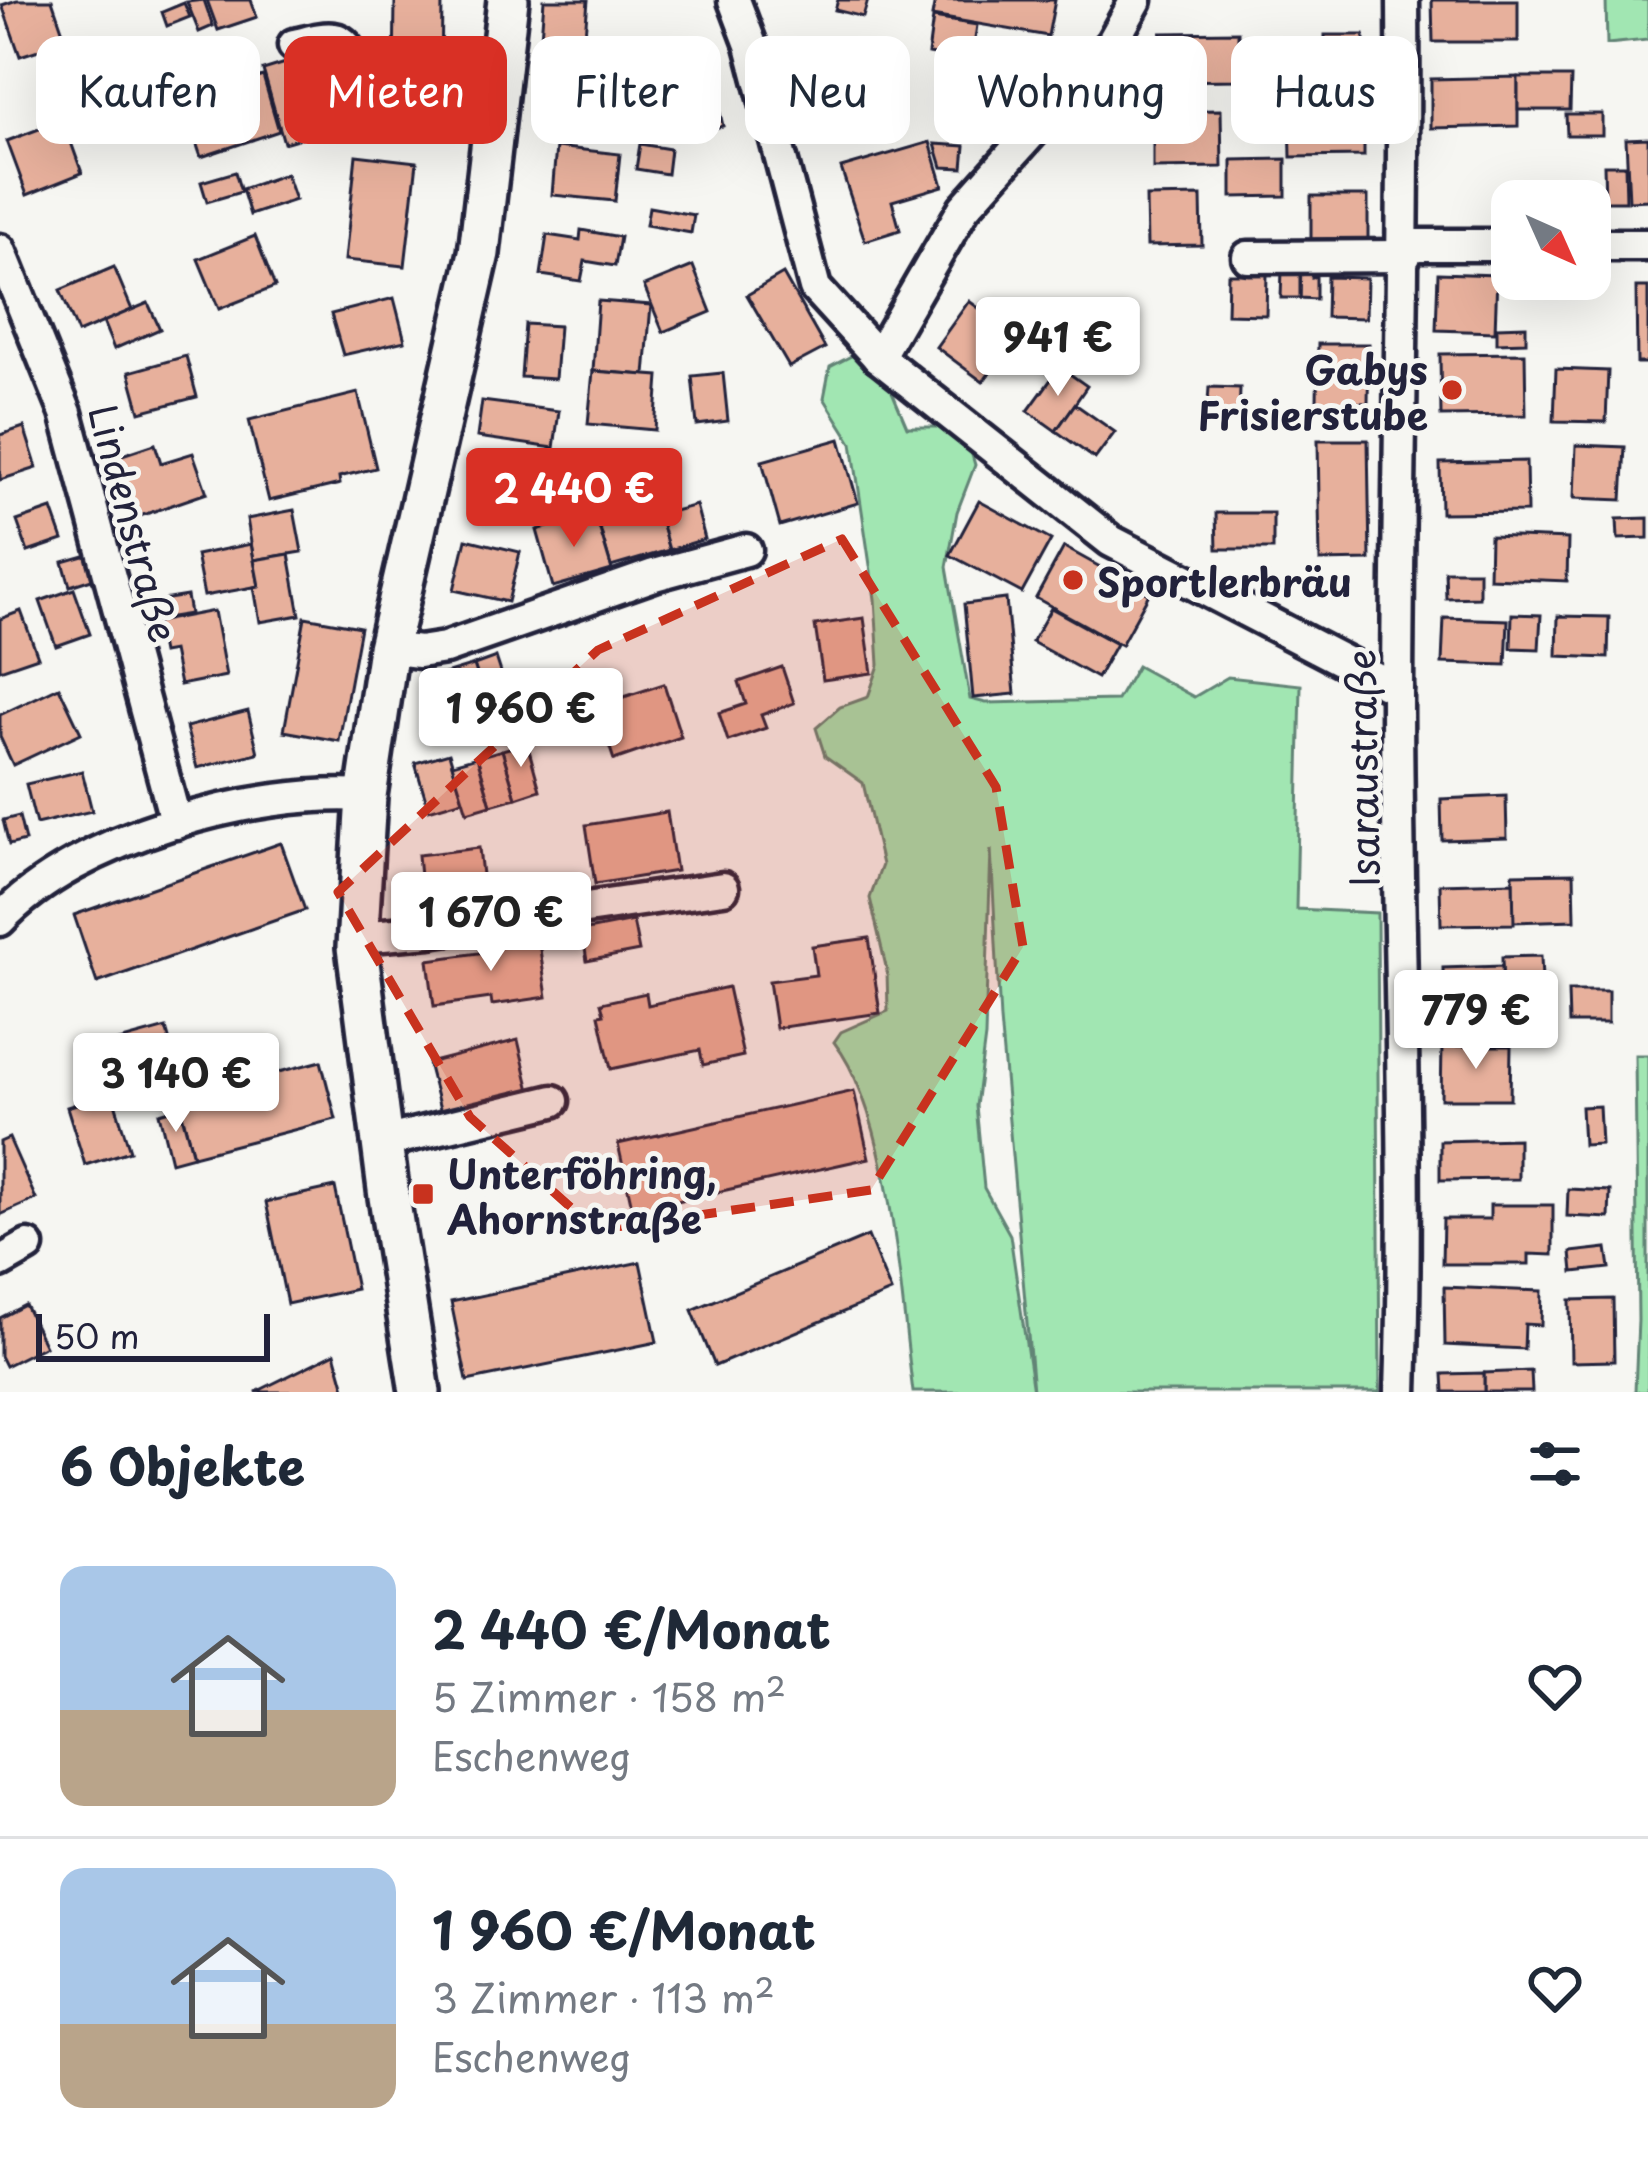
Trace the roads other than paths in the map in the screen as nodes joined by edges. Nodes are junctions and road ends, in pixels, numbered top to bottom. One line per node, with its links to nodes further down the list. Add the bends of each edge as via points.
1 (508, 0): 5 (main road)
2 (734, 0): 13 (street, via 814,288)
3 (1136, 0): 13 (street, via 1112,43 964,208)
4 (1403, 0): 11 (street, Isaraustraße)
5 (504, 36)
6 (491, 144): 15 (main road, via 479,253)
7 (1611, 245): 8 (street)
8 (1648, 245)
9 (1491, 246): 11 (street)
10 (0, 250): 18 (street, Lindenstraße, via 66,413)
11 (1405, 251): 12 (street); 16 (street, Isaraustraße)
12 (1248, 257)
13 (878, 357): 16 (street, via 1111,541)
14 (746, 550): 15 (street, via 445,647)
15 (388, 649): 17 (main road)
16 (1397, 689): 27 (street, Isaraustraße)
17 (366, 796): 18 (street, via 274,800); 21 (main road)
18 (176, 823): 20 (street, via 75,861)
19 (723, 888): 21 (street)
20 (0, 920)
21 (358, 937): 23 (main road)
22 (553, 1101): 23 (street)
23 (383, 1142): 26 (main road)
24 (28, 1246): 25 (street)
25 (0, 1262)
26 (420, 1392)
27 (1401, 1392)

